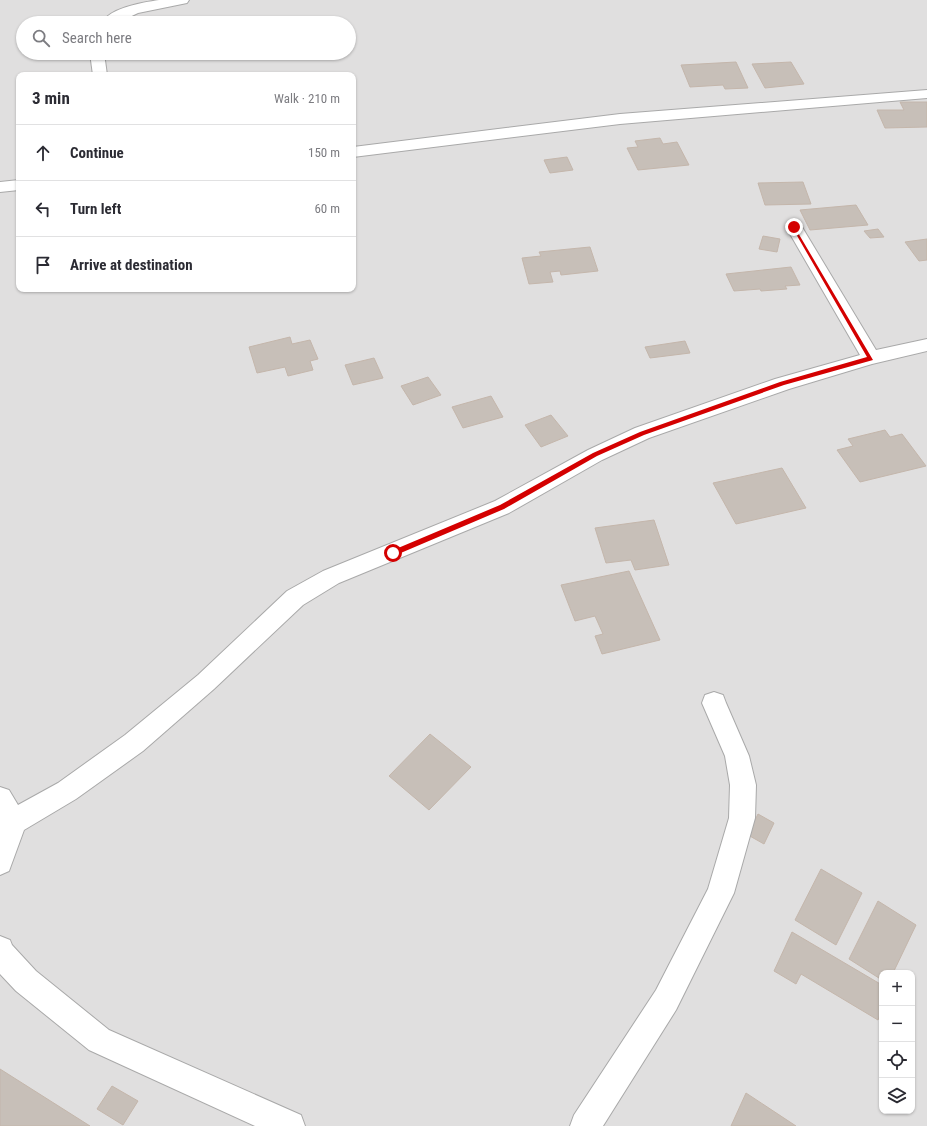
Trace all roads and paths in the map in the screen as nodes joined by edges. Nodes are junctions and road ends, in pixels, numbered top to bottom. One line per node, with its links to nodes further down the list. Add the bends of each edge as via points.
1 (182, 0): 2 (street)
2 (120, 16)
3 (98, 60): 4 (street)
4 (100, 72)
5 (927, 94): 6 (street, via 620,119)
6 (356, 152)
7 (16, 185): 8 (street)
8 (0, 187)
9 (794, 227): 11 (street)
10 (927, 345): 11 (street)
11 (871, 358): 14 (street, via 782,384 642,433 595,455 502,507 331,578 295,598 206,682 134,743 67,791)
12 (714, 703): 18 (street, via 737,756 744,785 742,818 720,894 666,1000)
13 (0, 799): 14 (street)
14 (14, 822): 15 (street)
15 (0, 862)
16 (0, 950): 17 (street, via 26,981 99,1040)
17 (290, 1126)
18 (585, 1126)

